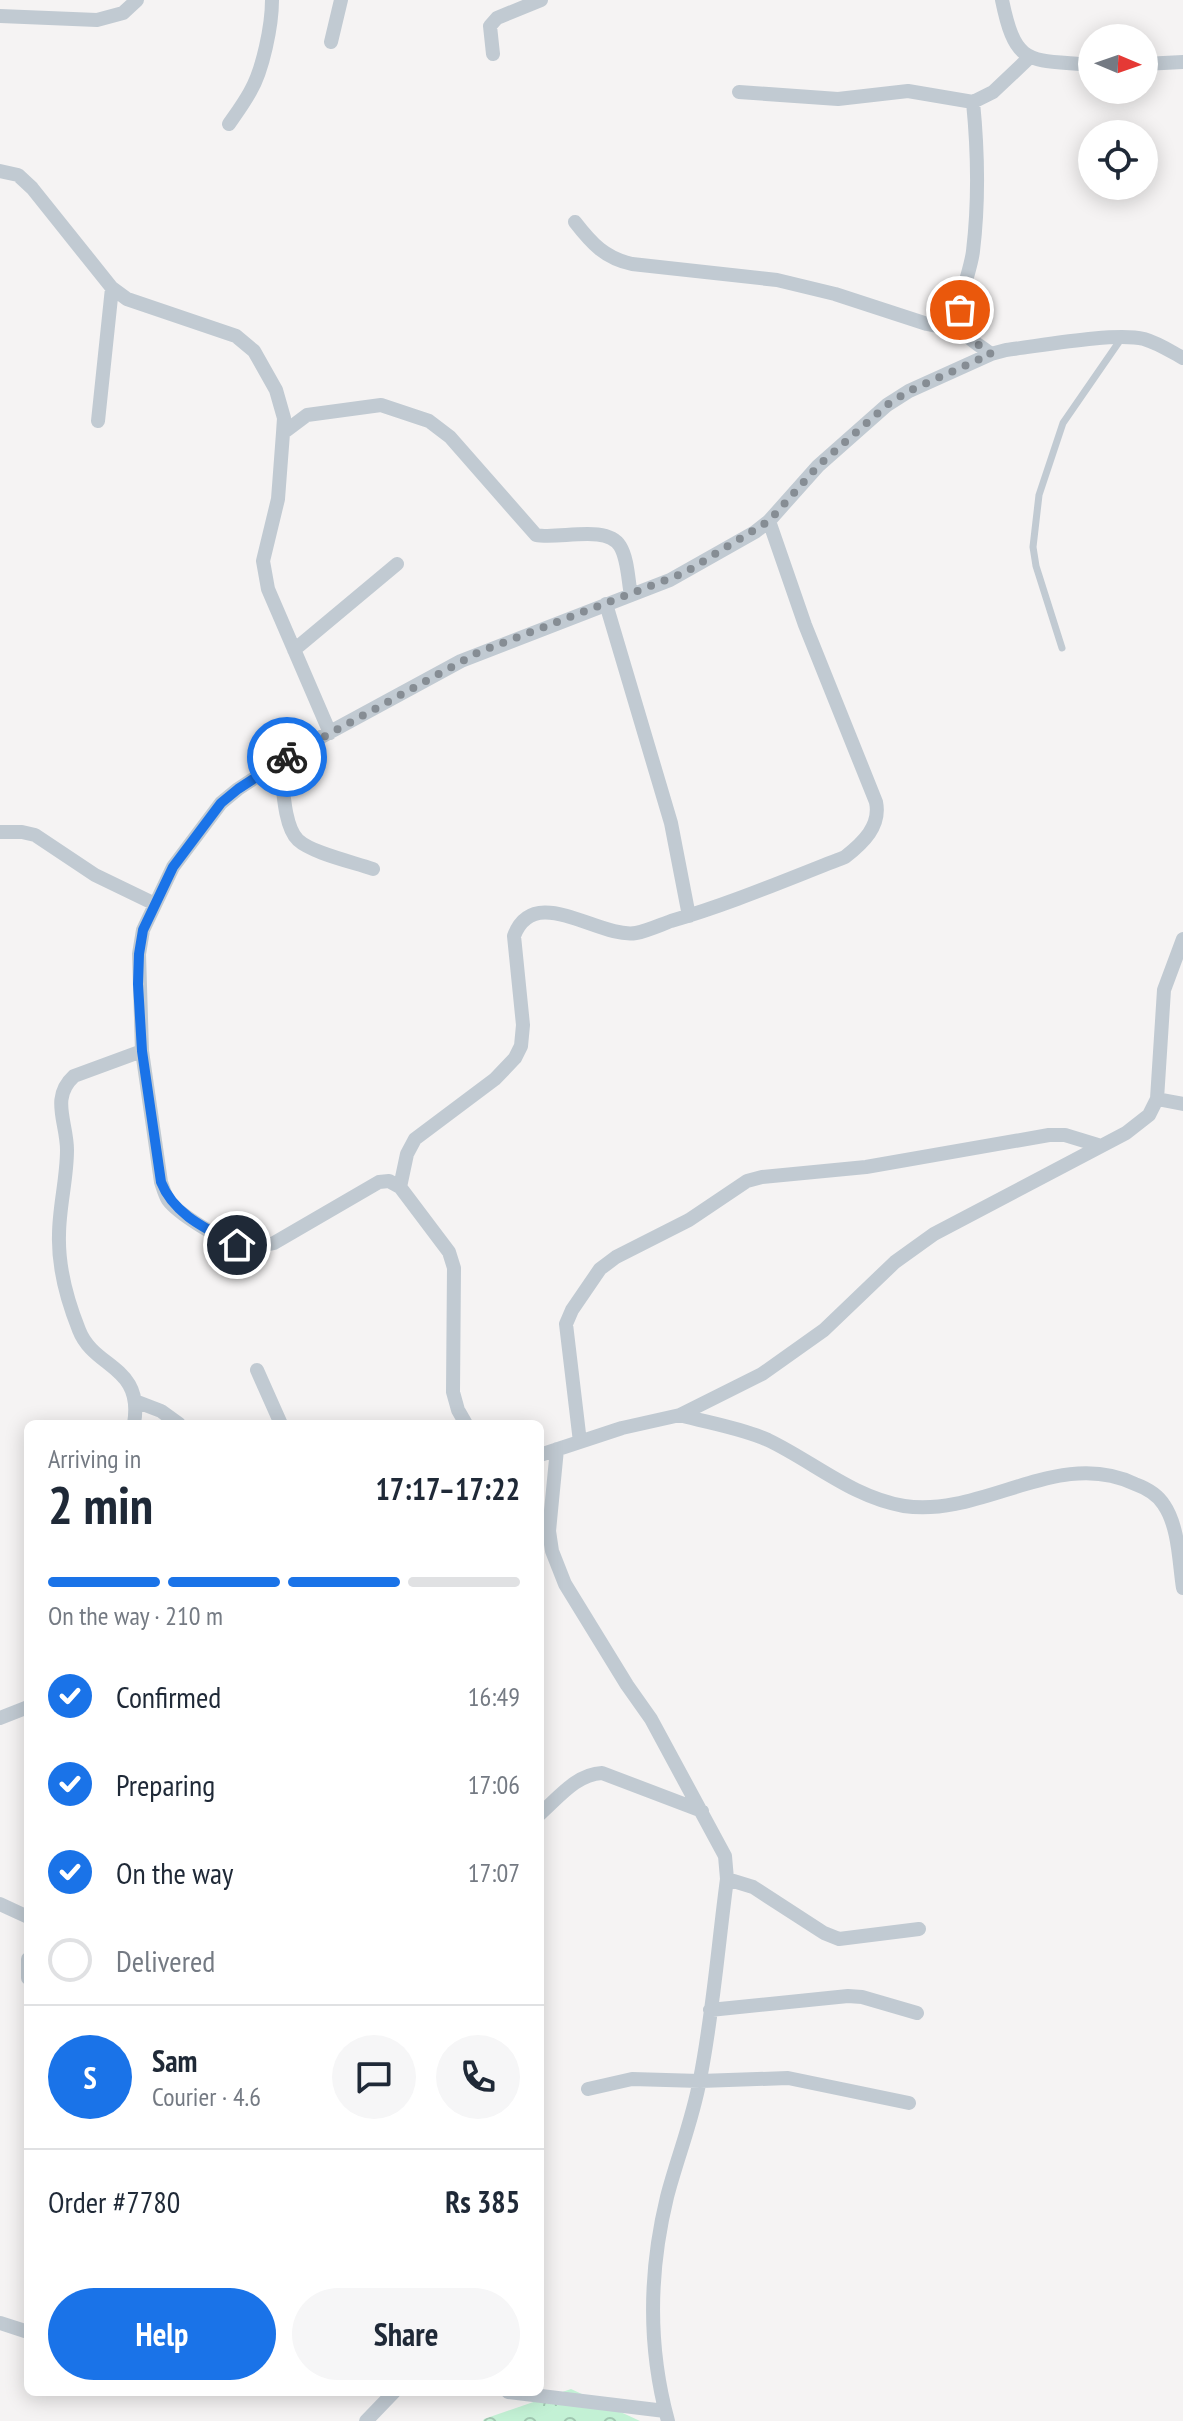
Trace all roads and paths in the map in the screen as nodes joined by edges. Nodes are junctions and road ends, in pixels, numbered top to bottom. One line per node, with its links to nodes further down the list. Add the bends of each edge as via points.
1 (137, 0): 6 (street, via 123,13 97,20)
2 (272, 0): 15 (street, via 259,71)
3 (341, 0): 7 (street)
4 (541, 0): 8 (street, via 497,18 490,26)
5 (1002, 0): 9 (street, via 1011,39)
6 (0, 16)
7 (331, 42)
8 (493, 54)
9 (1030, 57): 12 (street); 14 (street, via 993,92)
10 (1183, 62): 11 (street)
11 (1158, 63)
12 (1078, 64)
13 (739, 92): 14 (street, via 838,99 908,91)
14 (973, 102): 19 (street, via 979,174)
15 (229, 124)
16 (0, 171): 18 (street, via 18,175 32,188)
17 (575, 222): 19 (street, via 614,260 777,280 927,324)
18 (112, 288): 23 (street); 24 (street, via 127,299 247,343 281,402)
19 (960, 324): 21 (street)
20 (1122, 337): 21 (street); 22 (street, via 1160,345); 29 (lane, via 1063,423 1039,495 1033,547)
21 (991, 354): 25 (street, via 887,405 818,466)
22 (1183, 358)
23 (98, 421)
24 (283, 433): 27 (street, via 307,415 381,405 429,421 450,437 536,535 612,537 624,558); 30 (street, via 278,499 263,561 268,589)
25 (769, 521): 27 (street, via 684,573); 36 (street, via 879,813 861,846 845,857)
26 (397, 564): 30 (street)
27 (631, 595): 28 (street)
28 (606, 604): 31 (street, via 479,652); 36 (street, via 671,823)
29 (1062, 648)
30 (294, 650): 31 (street)
31 (330, 733): 32 (street)
32 (280, 762): 34 (street, via 295,838); 35 (street, via 221,803 173,867)
33 (0, 832): 35 (street, via 35,835 95,875)
34 (373, 869)
35 (155, 904): 38 (street, via 139,954)
36 (689, 916): 42 (street, via 636,933 551,912 531,914 518,923 514,936 521,1046 495,1079 415,1139)
37 (1183, 939): 39 (street, via 1164,990)
38 (142, 1051): 42 (street, via 161,1182 178,1210 216,1234 237,1245 274,1243 379,1182); 44 (street, via 74,1076 60,1096 67,1147 60,1266 81,1335 128,1380)
39 (1157, 1099): 40 (street); 41 (street, via 1149,1115)
40 (1183, 1104)
41 (1101, 1146): 45 (street, via 934,1234 786,1359); 50 (street, via 1049,1135 866,1167 747,1181 689,1220 616,1257 600,1269 572,1310 567,1341)
42 (400, 1187): 49 (street, via 449,1252 454,1268 453,1392)
43 (257, 1370): 48 (street)
44 (135, 1401): 46 (street); 47 (street)
45 (680, 1415): 50 (street); 54 (street, via 767,1439 876,1500 908,1506 958,1505 1059,1475 1122,1477 1148,1489 1164,1505)
46 (134, 1420)
47 (173, 1420)
48 (279, 1420)
49 (464, 1420)
50 (580, 1442): 51 (street)
51 (557, 1449): 52 (street); 53 (street)
52 (544, 1454)
53 (546, 1554): 58 (street, via 651,1719)
54 (1183, 1588)
55 (24, 1709): 56 (street)
56 (0, 1718)
57 (544, 1810): 58 (street, via 589,1773 602,1773)
58 (702, 1811): 59 (street, via 725,1856)
59 (727, 1879): 62 (street, via 753,1887 839,1939); 63 (street)
60 (0, 1904): 61 (street)
61 (24, 1915)
62 (919, 1929)
63 (710, 2010): 64 (street, via 848,1996); 65 (street)
64 (917, 2013)
65 (700, 2081): 66 (street, via 632,2079); 67 (street, via 788,2078); 72 (street, via 666,2200 655,2274 652,2336)
66 (588, 2089)
67 (909, 2103)
68 (0, 2323): 69 (street)
69 (24, 2331)
70 (390, 2396): 73 (street)
71 (534, 2396): 72 (street)
72 (667, 2416)
73 (366, 2421)

